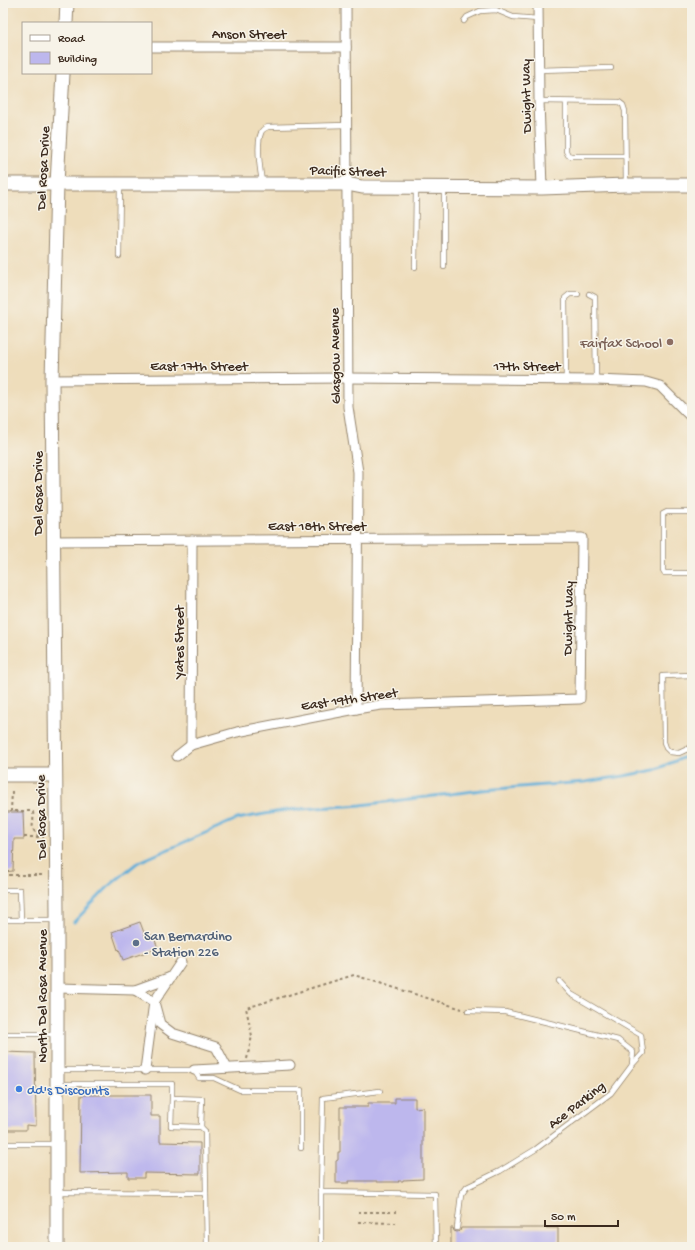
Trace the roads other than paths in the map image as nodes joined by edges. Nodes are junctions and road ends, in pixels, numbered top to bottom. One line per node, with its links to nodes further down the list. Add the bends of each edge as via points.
1 (67, 3): 6 (main road)
2 (346, 3): 8 (street, Glasgow Avenue)
3 (538, 3): 4 (street, Dwight Way)
4 (538, 19): 5 (lane, via 513,17 496,10 480,11); 10 (street, Dwight Way)
5 (464, 21)
6 (66, 22)
7 (152, 47): 8 (street, Anson Street)
8 (346, 47): 14 (street, Glasgow Avenue)
9 (611, 68): 10 (lane)
10 (538, 70): 12 (street, Dwight Way)
11 (63, 74): 17 (main road, Del Rosa Drive)
12 (539, 102): 13 (lane); 25 (street, Dwight Way)
13 (566, 102): 15 (lane, via 619,102 623,105); 15 (lane, via 568,155)
14 (347, 125): 19 (lane, via 263,129 259,149); 20 (street, Glasgow Avenue)
15 (625, 156): 21 (lane)
16 (3, 184): 17 (main road, Pacific Street)
17 (57, 184): 18 (main road, Pacific Street); 32 (main road, Del Rosa Drive)
18 (120, 184): 19 (main road, Pacific Street); 26 (lane)
19 (262, 184): 20 (main road, Pacific Street)
20 (347, 184): 23 (main road, Pacific Street, via 362,187); 31 (street, Glasgow Avenue)
21 (626, 185): 22 (main road, Pacific Street); 25 (main road, Pacific Street)
22 (692, 185)
23 (416, 187): 24 (main road, Pacific Street); 27 (lane)
24 (444, 187): 25 (main road, Pacific Street); 28 (lane)
25 (542, 188)
26 (119, 256)
27 (415, 267)
28 (444, 267)
29 (578, 294): 33 (lane, via 570,294 565,298)
30 (589, 294): 34 (lane, via 595,297)
31 (348, 378): 32 (street, East 17th Street); 33 (street, 17th Street); 38 (street, Glasgow Avenue, via 348,407 358,472)
32 (52, 380): 40 (main road, Del Rosa Drive)
33 (566, 380): 34 (street, 17th Street)
34 (596, 380): 35 (street, 17th Street, via 646,382 660,386)
35 (692, 418)
36 (692, 512): 41 (lane, via 663,514 663,571)
37 (582, 538): 38 (street, East 18th Street); 43 (street, Dwight Way)
38 (358, 539): 39 (street, East 18th Street); 44 (street, Glasgow Avenue)
39 (192, 540): 40 (street, East 18th Street); 45 (street, Yates Street)
40 (53, 541): 49 (main road, Del Rosa Drive)
41 (692, 573)
42 (692, 675): 46 (lane, via 663,676 666,748 670,752 679,753)
43 (580, 699): 44 (street, East 19th Street)
44 (356, 708): 45 (street, East 19th Street, via 237,732)
45 (191, 745): 47 (street, East 19th Street)
46 (692, 747)
47 (177, 756)
48 (3, 775): 49 (main road)
49 (55, 775): 51 (main road, Del Rosa Drive)
50 (3, 890): 53 (lane, via 20,890)
51 (56, 917): 53 (lane); 57 (main road, North Del Rosa Avenue)
52 (3, 920): 53 (lane)
53 (21, 920)
54 (182, 962): 55 (street)
55 (171, 977): 58 (street); 59 (street)
56 (559, 981): 63 (lane, Ace Parking, via 571,994 641,1035 644,1052)
57 (57, 988): 58 (street); 62 (main road, North Del Rosa Avenue)
58 (135, 990): 59 (street)
59 (154, 1002): 65 (street, via 160,1024 172,1033 216,1047); 67 (street)
60 (468, 1011): 63 (lane, via 505,1012 618,1040 633,1052)
61 (3, 1034): 62 (lane)
62 (57, 1034): 66 (main road, North Del Rosa Avenue)
63 (632, 1065): 79 (lane, Ace Parking, via 611,1093 536,1150 467,1187 460,1195)
64 (290, 1066): 65 (street)
65 (227, 1068): 68 (street)
66 (57, 1070): 67 (lane); 69 (main road, North Del Rosa Avenue)
67 (145, 1070): 68 (lane)
68 (194, 1070): 75 (lane, via 199,1078 214,1078 240,1090 301,1090)
69 (57, 1084): 71 (lane, via 172,1084); 74 (main road, North Del Rosa Avenue)
70 (380, 1091): 77 (lane, via 323,1098)
71 (172, 1098): 72 (lane, via 202,1099); 72 (lane, via 171,1126)
72 (201, 1127): 78 (lane, via 205,1131)
73 (3, 1144): 74 (lane)
74 (57, 1144): 76 (main road, North Del Rosa Avenue)
75 (301, 1148)
76 (57, 1192): 78 (lane); 80 (main road, North Del Rosa Avenue)
77 (321, 1192): 82 (lane); 83 (lane, via 435,1194)
78 (206, 1193): 81 (lane)
79 (457, 1228)
80 (57, 1247)
81 (207, 1247)
82 (321, 1247)
83 (436, 1247)

